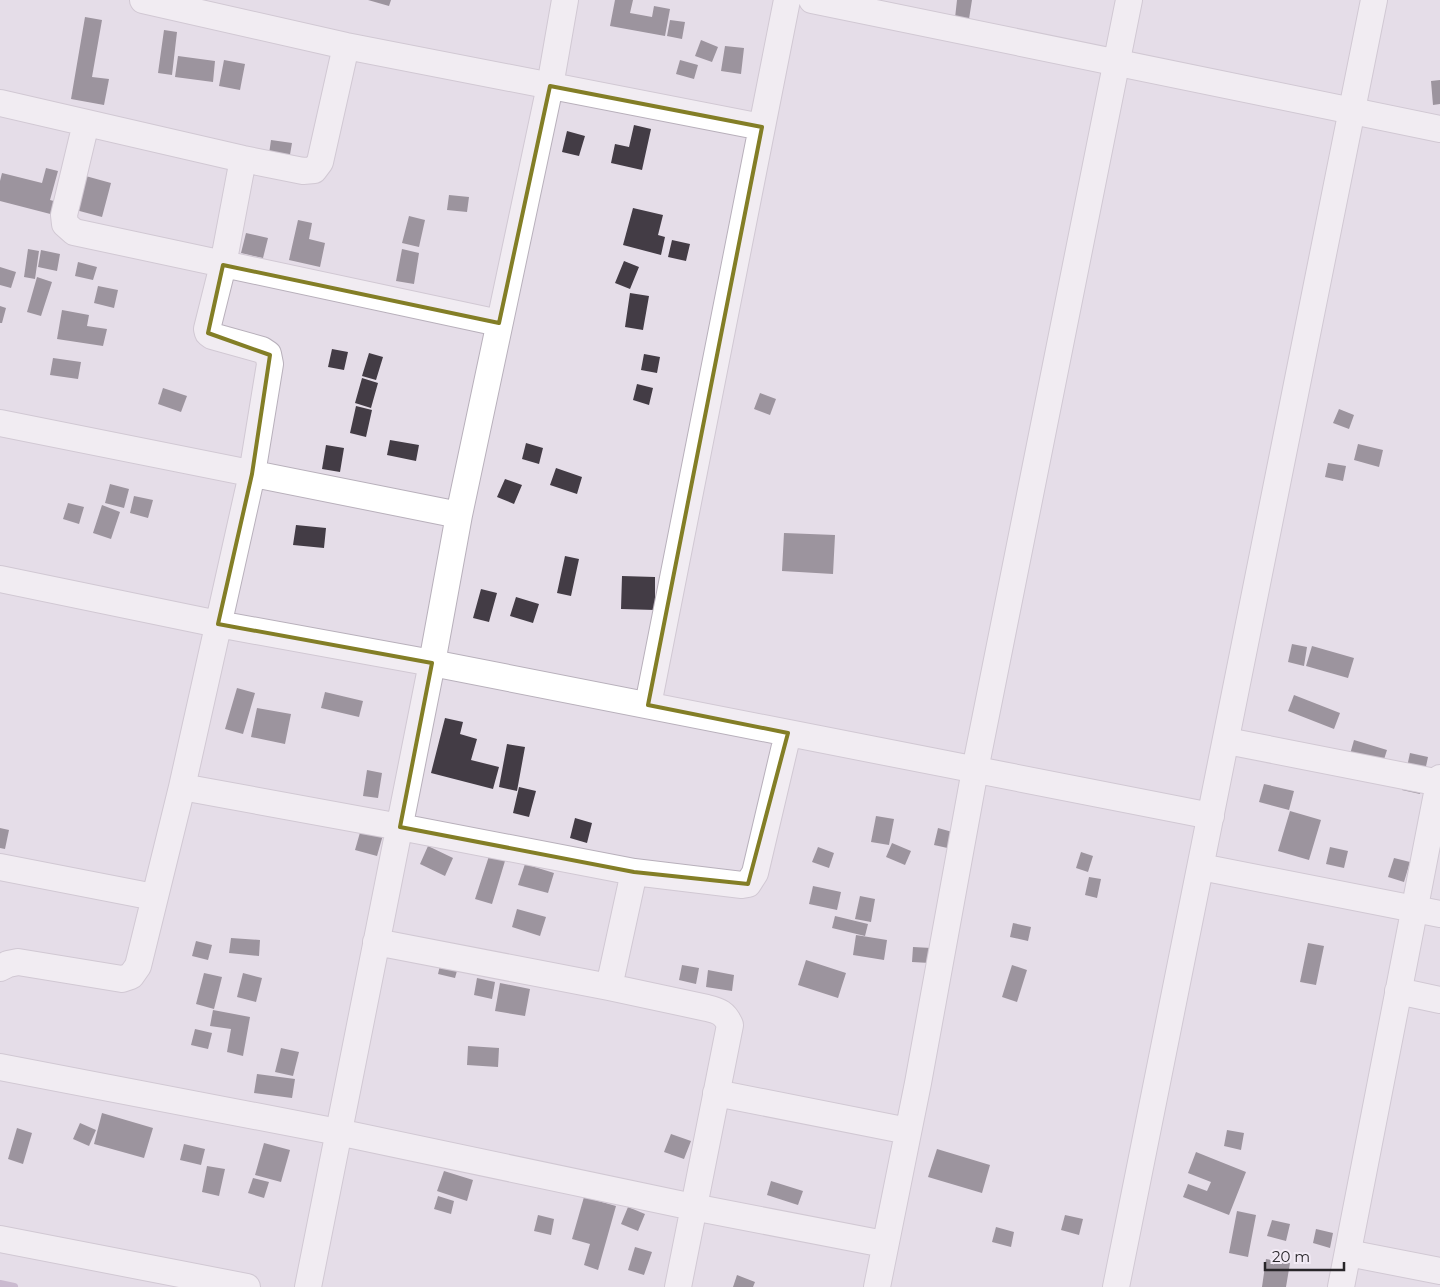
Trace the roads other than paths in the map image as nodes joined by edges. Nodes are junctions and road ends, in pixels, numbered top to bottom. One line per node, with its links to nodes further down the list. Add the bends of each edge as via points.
1 (143, 0): 7 (street)
2 (565, 0): 11 (street)
3 (787, 0): 15 (street)
4 (812, 0): 8 (street)
5 (1130, 0): 10 (street)
6 (1374, 0): 13 (street)
7 (185, 4): 9 (street)
8 (855, 4): 10 (street)
9 (346, 46): 11 (street); 17 (street, via 320,162 314,170 303,171)
10 (1116, 63): 13 (street); 29 (street)
11 (550, 86): 15 (street); 19 (street)
12 (0, 103): 14 (street)
13 (1352, 111): 16 (street); 28 (street)
14 (86, 123): 17 (street); 18 (street, via 64,215 69,229)
15 (762, 127): 26 (street)
16 (1440, 129)
17 (243, 160): 18 (street)
18 (223, 265): 19 (street); 21 (street, via 208,333 256,347 270,358)
19 (499, 323): 22 (street)
20 (0, 423): 21 (street)
21 (252, 474): 22 (street); 24 (street)
22 (459, 516): 25 (street)
23 (0, 579): 24 (street)
24 (218, 624): 25 (street); 31 (street)
25 (432, 663): 26 (street); 33 (street)
26 (648, 706): 27 (street)
27 (788, 733): 29 (street); 36 (street, via 755,873 748,884 742,886)
28 (1226, 741): 30 (street); 32 (street)
29 (974, 770): 32 (street); 47 (street)
30 (1440, 781): 38 (street)
31 (182, 787): 33 (street); 37 (street)
32 (1211, 816): 35 (street)
33 (400, 827): 36 (street); 40 (street)
34 (0, 867): 37 (street)
35 (1201, 867): 38 (street); 58 (street)
36 (634, 872): 42 (street)
37 (154, 897): 41 (street, via 138,966 126,979 18,962)
38 (1414, 908): 39 (street); 43 (street)
39 (1440, 914)
40 (376, 942): 42 (street); 48 (street)
41 (0, 968)
42 (608, 987): 46 (street, via 723,1013 730,1025)
43 (1398, 991): 44 (street); 52 (street)
44 (1440, 1000)
45 (0, 1067): 48 (street)
46 (716, 1093): 47 (street); 49 (street)
47 (908, 1131): 51 (street)
48 (338, 1132): 49 (street); 55 (street)
49 (693, 1207): 51 (street); 56 (street)
50 (0, 1239): 54 (street)
51 (884, 1244): 57 (street)
52 (1348, 1253): 53 (street); 59 (street)
53 (1440, 1272)
54 (247, 1287)
55 (308, 1287)
56 (678, 1287)
57 (877, 1287)
58 (1116, 1287)
59 (1341, 1287)

